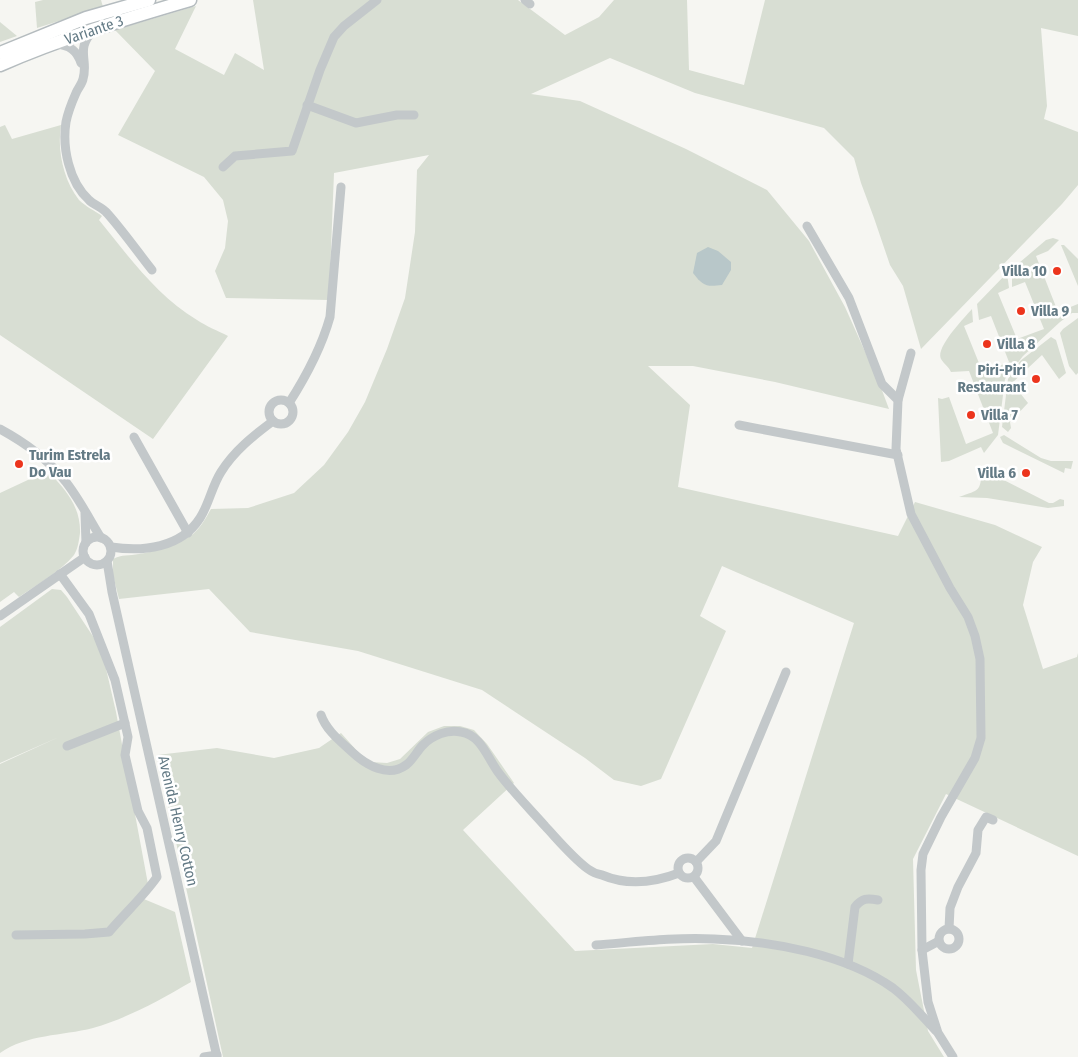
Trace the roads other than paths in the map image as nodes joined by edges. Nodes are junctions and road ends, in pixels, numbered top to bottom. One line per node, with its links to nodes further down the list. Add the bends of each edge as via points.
1 (149, 0): 6 (main road, Variante 3, via 86,18)
2 (190, 0): 4 (main road, Variante 3)
3 (377, 0): 9 (street, via 334,37)
4 (97, 28): 5 (main road, Variante 3); 8 (street, via 90,34 82,51)
5 (53, 43): 7 (main road, Variante 3); 8 (street, via 73,49)
6 (0, 53)
7 (0, 66)
8 (84, 72): 14 (street, via 67,120 70,166 84,196 108,214)
9 (307, 105): 10 (street, via 356,123); 11 (street, via 292,151 235,156)
10 (414, 115)
11 (223, 167)
12 (341, 188): 17 (street, via 330,317 310,369)
13 (807, 226): 16 (street, via 849,298 882,384)
14 (152, 270)
15 (911, 353): 16 (street)
16 (898, 400): 22 (street)
17 (289, 403): 18 (street, via 293,412 290,420 281,424); 18 (street, via 281,400 272,404 269,412)
18 (273, 421): 24 (street, via 237,451 220,473 200,518)
19 (739, 425): 22 (street)
20 (0, 429): 23 (street, via 41,456 61,476)
21 (134, 437): 24 (street)
22 (898, 455): 48 (street, via 911,514 968,617 980,659 981,738 975,758 923,854)
23 (85, 512): 25 (street); 26 (street)
24 (188, 533): 27 (street, via 154,549)
25 (101, 538): 26 (street, via 93,538); 27 (street)
26 (86, 543): 28 (street)
27 (111, 547): 29 (street)
28 (85, 557): 30 (street); 31 (street)
29 (106, 561): 30 (street); 32 (street)
30 (96, 565): 32 (street)
31 (60, 574): 33 (street); 36 (street, via 89,614 99,636 115,680)
32 (112, 592): 51 (street, Avenida Henry Cotton)
33 (0, 616)
34 (786, 672): 39 (street, via 716,842)
35 (321, 715): 40 (street, via 324,725 361,761 384,770 407,765 424,743 443,732 470,734 478,740 506,783 589,871 608,878 645,883)
36 (125, 723): 37 (street); 44 (street, via 128,738 125,754 138,811 147,828 157,877 109,932)
37 (67, 746)
38 (993, 820): 43 (street, via 986,817 978,830 976,853 950,908)
39 (696, 862): 40 (street, via 691,858 682,859); 41 (street, via 698,870)
40 (678, 873): 41 (street, via 685,878)
41 (694, 877): 45 (street)
42 (878, 900): 49 (street, via 861,900 855,906)
43 (949, 929): 46 (street, via 941,933); 46 (street, via 958,934 958,946 946,949)
44 (16, 936)
45 (742, 941): 47 (street, via 714,938); 49 (street, via 797,950)
46 (939, 941): 48 (street)
47 (596, 945)
48 (922, 950): 50 (street, via 928,1002)
49 (848, 964): 50 (street, via 893,988)
50 (938, 1033): 53 (street)
51 (217, 1056): 52 (street)
52 (204, 1057)
53 (953, 1057)

